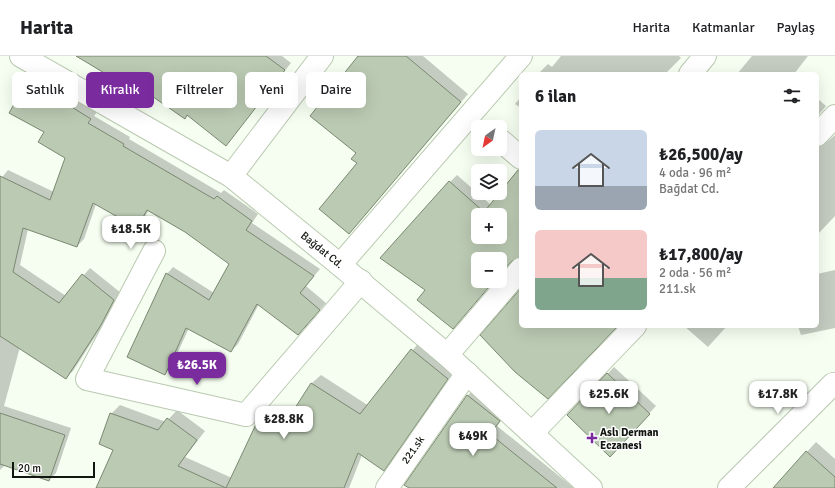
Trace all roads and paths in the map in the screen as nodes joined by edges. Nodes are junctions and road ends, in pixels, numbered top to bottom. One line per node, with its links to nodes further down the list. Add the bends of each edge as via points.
1 (21, 56): 12 (street, Bağdat Cd.)
2 (322, 56): 12 (street)
3 (521, 56): 7 (street)
4 (705, 56): 5 (street)
5 (692, 72)
6 (835, 116): 9 (street)
7 (479, 120)
8 (471, 128): 14 (street)
9 (819, 133)
10 (507, 146): 11 (street)
11 (519, 156)
12 (231, 176): 14 (street, Bağdat Cd.)
13 (154, 251): 16 (street, via 87,379 246,415)
14 (340, 264): 16 (street, Bağdat Cd.)
15 (519, 271): 18 (street)
16 (360, 282): 18 (street, Bağdat Cd.)
17 (633, 328): 21 (street)
18 (447, 355): 19 (street, Bağdat Cd.)
19 (466, 373): 21 (street, Bağdat Cd.); 22 (street, 221.sk)
20 (835, 385): 24 (street, via 833,384)
21 (532, 433): 23 (street, Bağdat Cd.)
22 (387, 488)
23 (591, 488)
24 (729, 488)

